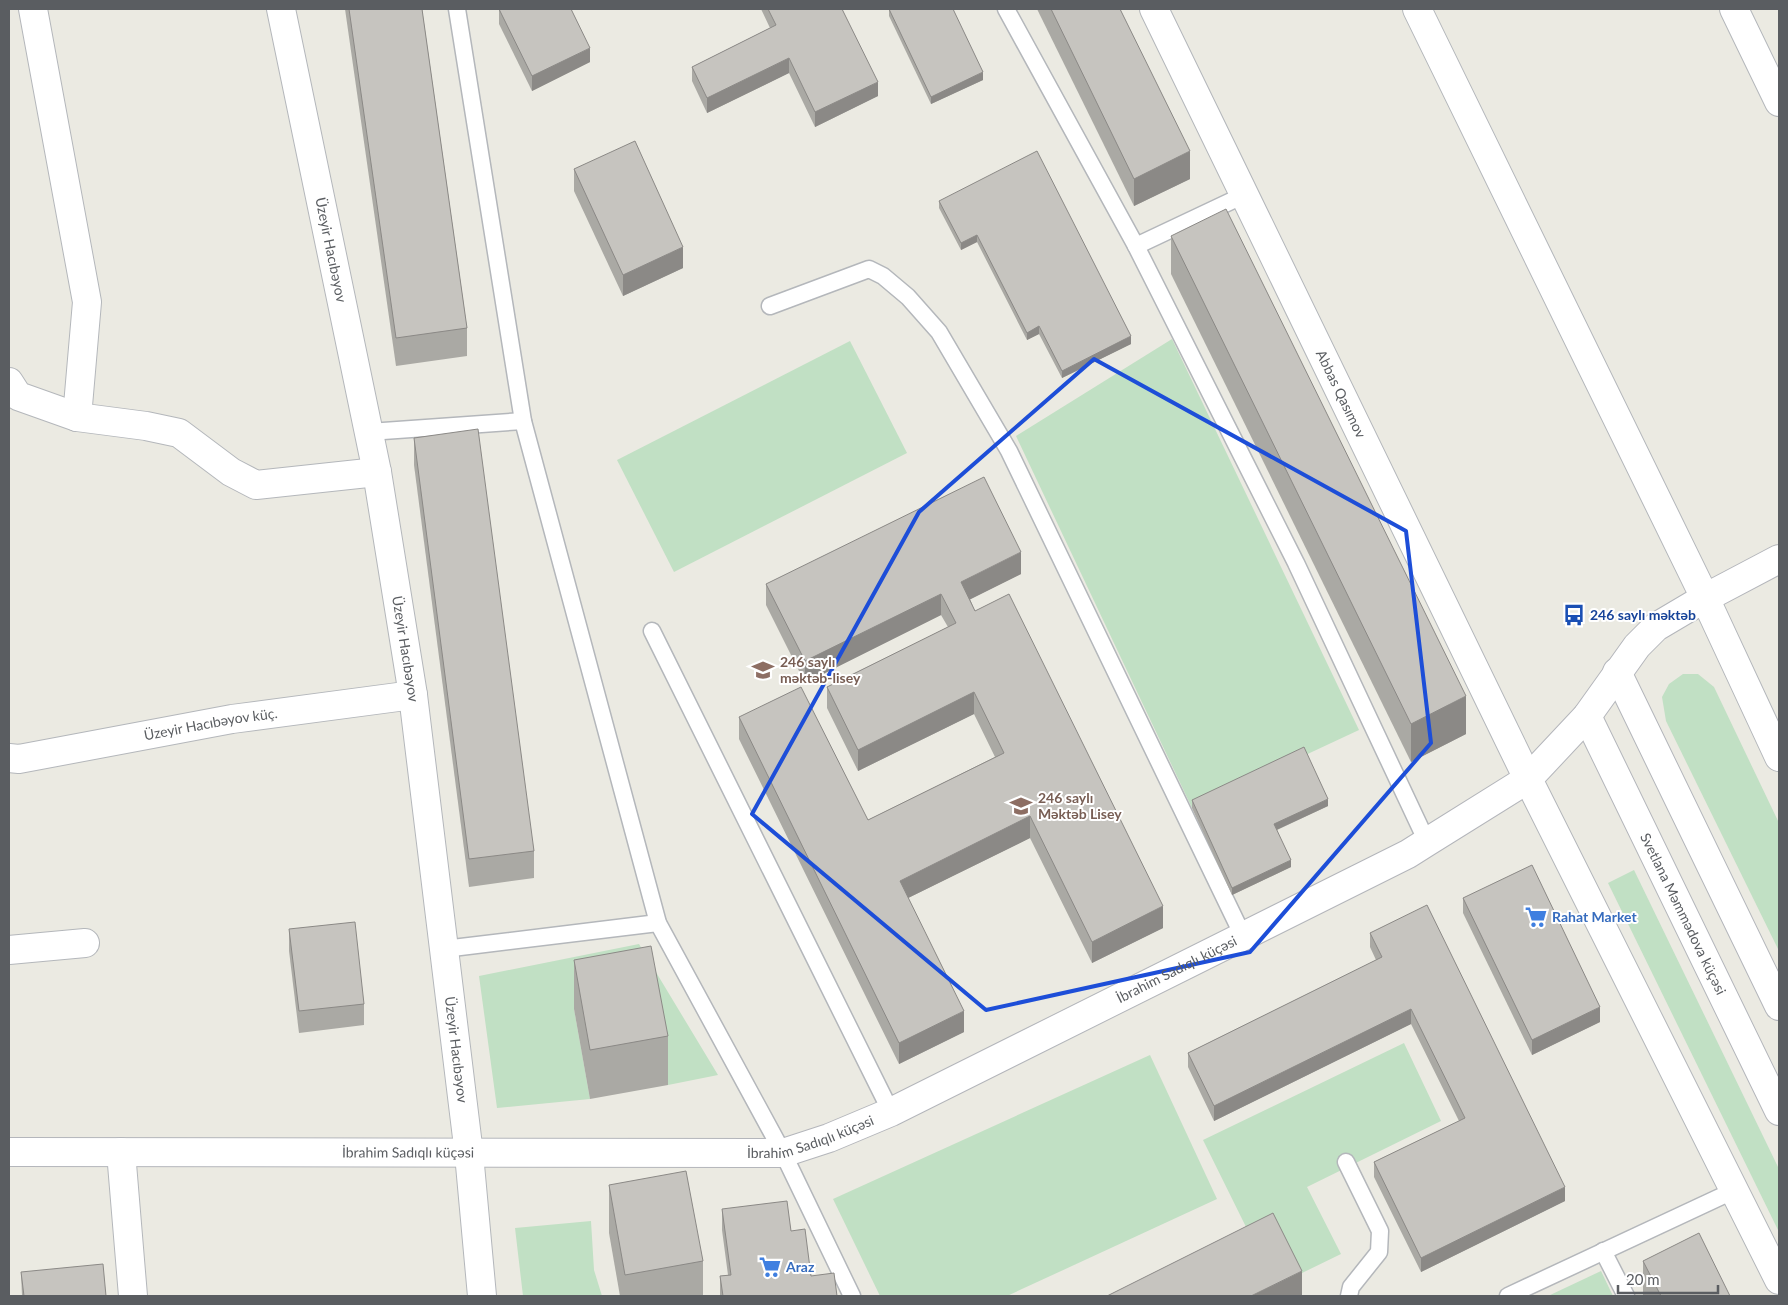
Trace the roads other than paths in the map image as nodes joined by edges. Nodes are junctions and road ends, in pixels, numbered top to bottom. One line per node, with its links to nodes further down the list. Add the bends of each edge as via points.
1 (33, 9): 13 (street, via 87,302)
2 (281, 9): 15 (street, Üzeyir Hacıbəyov)
3 (457, 9): 14 (lane)
4 (1006, 9): 10 (lane)
5 (1154, 9): 9 (street, Abbas Qasımov)
6 (1417, 9): 18 (street)
7 (1734, 9): 8 (street)
8 (1779, 102)
9 (1244, 195): 10 (lane); 25 (street, Abbas Qasımov)
10 (1136, 246): 26 (lane, via 1296,564)
11 (770, 306): 28 (lane, via 869,270 883,276 908,297 939,332 1009,451)
12 (9, 382): 13 (street, via 18,396)
13 (77, 417): 16 (street, via 179,433 231,472 256,485)
14 (522, 421): 15 (lane); 27 (lane)
15 (369, 432): 16 (street, Üzeyir Hacıbəyov)
16 (377, 472): 21 (street, Üzeyir Hacıbəyov)
17 (1779, 559): 18 (street, İbrahim Sadıqlı küçəsi)
18 (1705, 598): 20 (street, İbrahim Sadıqlı küçəsi, via 1656,627); 23 (street)
19 (652, 631): 34 (lane)
20 (1617, 672): 22 (street, İbrahim Sadıqlı küçəsi); 32 (street)
21 (413, 695): 24 (street, Üzeyir Hacıbəyov küç., via 232,720); 31 (street, Üzeyir Hacıbəyov)
22 (1587, 716): 25 (street, İbrahim Sadıqlı küçəsi); 33 (street, Svetlana Məmmədova küçəsi)
23 (1779, 757)
24 (9, 758)
25 (1528, 779): 26 (street, İbrahim Sadıqlı küçəsi); 40 (street, Abbas Qasımov)
26 (1426, 842): 28 (street, İbrahim Sadıqlı küçəsi)
27 (658, 923): 31 (lane); 37 (lane)
28 (1243, 936): 34 (street, İbrahim Sadıqlı küçəsi)
29 (85, 943): 30 (street)
30 (9, 950)
31 (444, 950): 38 (street, Üzeyir Hacıbəyov)
32 (1779, 1006)
33 (1779, 1111)
34 (891, 1112): 37 (street, İbrahim Sadıqlı küçəsi)
35 (9, 1152): 36 (street, İbrahim Sadıqlı küçəsi)
36 (121, 1152): 38 (street, İbrahim Sadıqlı küçəsi); 43 (street)
37 (783, 1153): 38 (street, İbrahim Sadıqlı küçəsi); 45 (lane)
38 (469, 1154): 44 (street, Üzeyir Hacıbəyov)
39 (1346, 1162): 46 (lane, via 1380,1231 1379,1252 1351,1286)
40 (1735, 1190): 41 (lane); 42 (street, Abbas Qasımov)
41 (1603, 1251): 47 (lane); 48 (lane)
42 (1779, 1280)
43 (133, 1296)
44 (482, 1296)
45 (852, 1296)
46 (1349, 1296)
47 (1508, 1296)
48 (1626, 1296)

